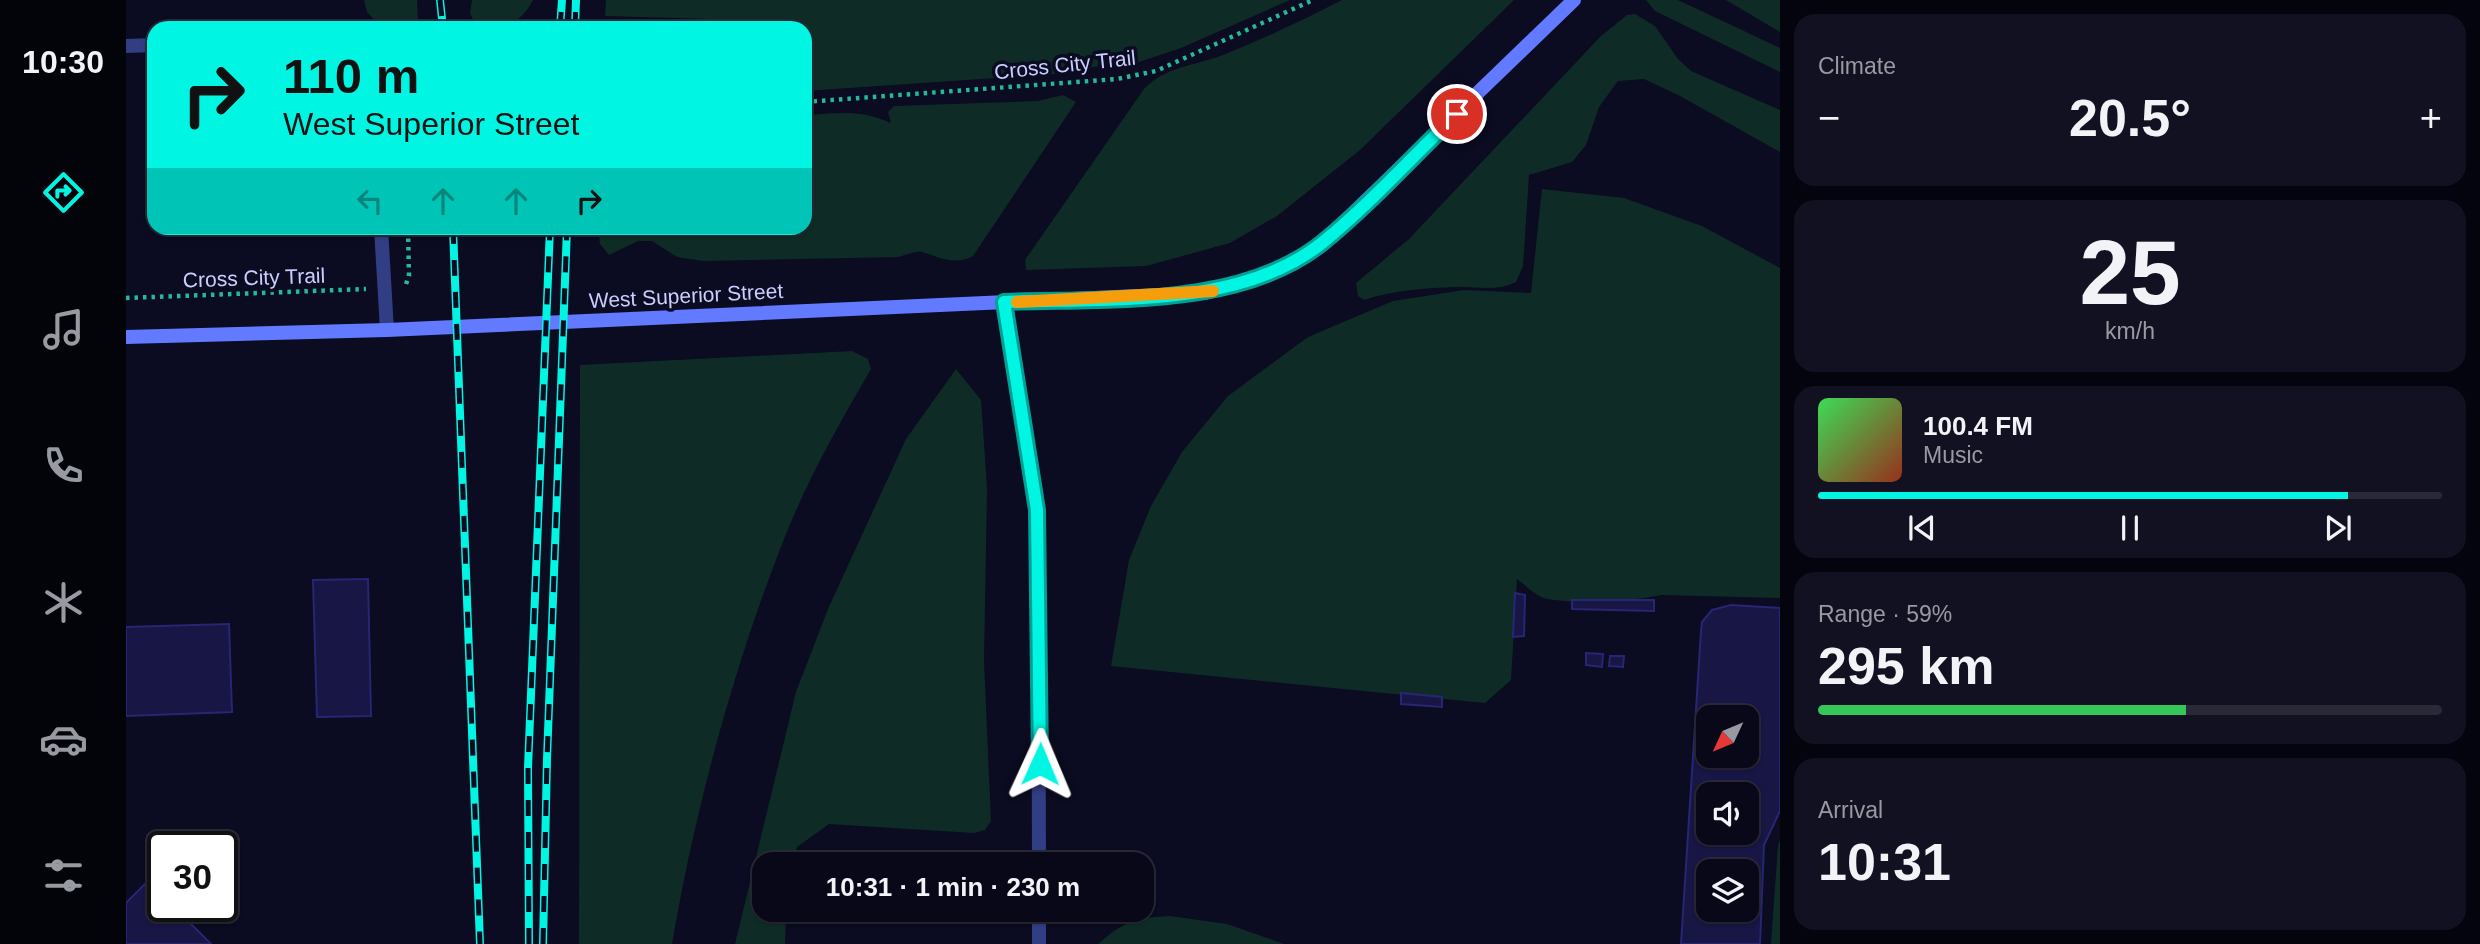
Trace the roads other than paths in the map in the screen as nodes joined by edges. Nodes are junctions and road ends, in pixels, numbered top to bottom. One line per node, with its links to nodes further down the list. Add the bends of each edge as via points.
1 (1574, 0): 5 (street, West Superior Street, via 1321,244 1289,265 1205,293)
2 (147, 45): 3 (street)
3 (126, 46)
4 (381, 235): 6 (street)
5 (1004, 302): 6 (street, West Superior Street); 8 (street, via 1038,530)
6 (387, 330): 7 (street, West Superior Street)
7 (126, 337)
8 (1039, 852)
9 (1039, 922): 10 (street)
10 (1039, 944)

